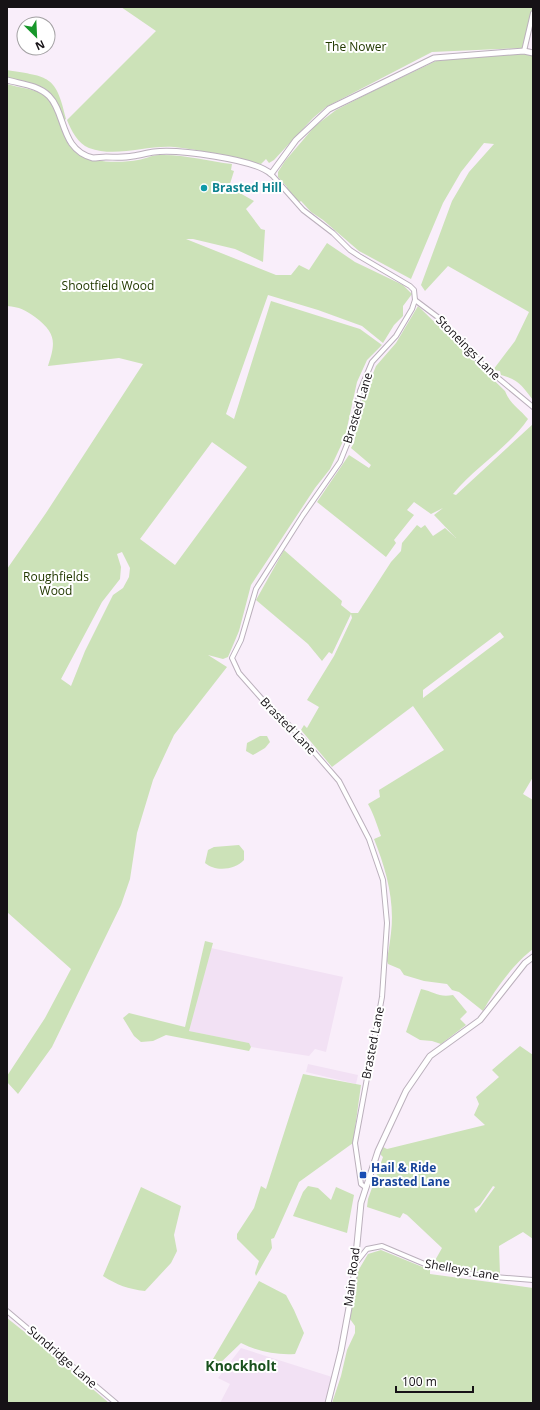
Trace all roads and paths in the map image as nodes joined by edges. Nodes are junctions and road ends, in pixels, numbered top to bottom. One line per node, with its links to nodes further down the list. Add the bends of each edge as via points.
1 (533, 12): 2 (street)
2 (524, 51): 3 (street); 5 (street, via 434,58 329,109 296,140)
3 (533, 53)
4 (7, 80): 5 (street, via 27,85 48,95 56,106 69,139 77,148 94,158 120,158 169,152 216,157 257,166)
5 (271, 174): 6 (street, via 303,210 354,253 410,286 414,290)
6 (415, 300): 7 (street, Stoneings Lane, via 439,318 486,368); 9 (street, Brasted Lane, via 396,336 372,362 360,391 352,432 340,462 256,589 241,640 232,658 239,674 290,726 338,781 369,839 383,880 387,923 382,997 355,1143 361,1184)
7 (533, 407)
8 (533, 957): 9 (street, Main Road, via 525,963 480,1020 430,1056 406,1090 378,1151)
9 (365, 1187): 10 (street, Main Road)
10 (355, 1264): 11 (street, Shelleys Lane, via 367,1249 382,1246 427,1265 482,1276); 14 (street, Main Road, via 341,1351)
11 (533, 1280)
12 (7, 1311): 13 (street, Sundridge Lane)
13 (116, 1403)
14 (328, 1403)

